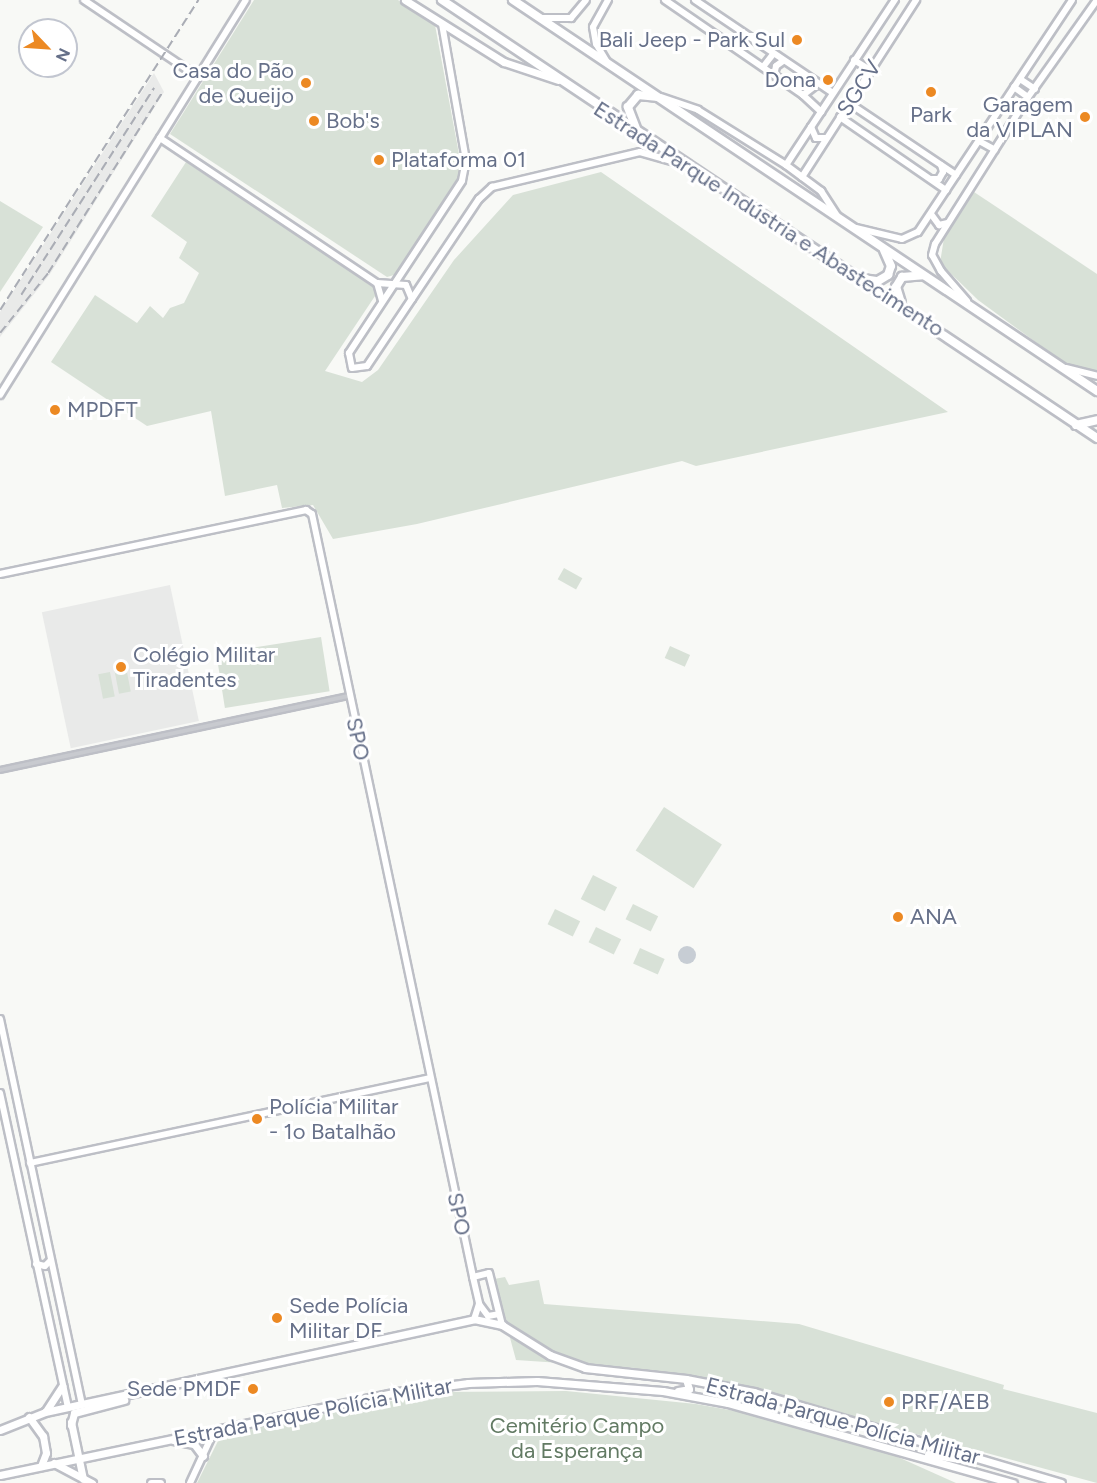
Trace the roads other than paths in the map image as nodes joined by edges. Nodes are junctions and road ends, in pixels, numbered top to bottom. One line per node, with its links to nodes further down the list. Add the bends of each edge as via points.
1 (84, 0): 23 (street)
2 (246, 0): 23 (street)
3 (405, 0): 15 (main road)
4 (442, 0): 25 (highway, Estrada Parque Indústria e Abastecimento)
5 (513, 0): 14 (highway, Estrada Parque Indústria e Abastecimento)
6 (586, 0): 14 (street, via 571,18)
7 (608, 0): 19 (street, via 593,33)
8 (665, 0): 20 (street)
9 (695, 0): 16 (street)
10 (895, 0): 17 (street, SGCV)
11 (916, 0): 21 (street, SGCV)
12 (1072, 0): 24 (street)
13 (1097, 0): 28 (street)
14 (538, 17): 19 (highway, Estrada Parque Indústria e Abastecimento)
15 (442, 24): 25 (main road, via 504,62); 56 (street, via 466,160 462,182)
16 (772, 54): 18 (street); 20 (street)
17 (854, 60): 21 (street); 29 (street, SGCV)
18 (783, 61): 22 (street, via 776,66); 26 (street)
19 (607, 63): 32 (highway, Estrada Parque Indústria e Abastecimento)
20 (763, 68): 22 (street)
21 (870, 70): 33 (street, SGCV)
22 (774, 75): 30 (street)
23 (198, 77): 38 (street)
24 (1020, 79): 27 (street); 28 (street)
25 (558, 80): 37 (highway, Estrada Parque Indústria e Abastecimento)
26 (814, 81): 29 (street); 30 (street, via 814,86)
27 (1014, 87): 31 (street); 40 (street)
28 (1035, 89): 31 (street)
29 (833, 93): 34 (street, SGCV)
30 (803, 95): 34 (street)
31 (1028, 97): 41 (street)
32 (661, 98): 37 (highway, via 645,95 633,99 629,112); 43 (street, via 698,110); 50 (highway, Estrada Parque Indústria e Abastecimento)
33 (849, 103): 35 (street, SGCV); 44 (street)
34 (821, 112): 36 (street, SGCV)
35 (840, 117): 39 (street, SGCV); 47 (street)
36 (811, 127): 39 (street, via 816,138); 43 (street, SGCV)
37 (638, 133): 42 (highway, Estrada Parque Indústria e Abastecimento)
38 (160, 138): 57 (street); 65 (street)
39 (826, 138): 46 (street, SGCV)
40 (979, 141): 41 (street); 45 (street)
41 (995, 150): 51 (street)
42 (682, 164): 55 (highway, Estrada Parque Indústria e Abastecimento); 58 (street, via 640,152 492,187 479,199)
43 (786, 165): 46 (street)
44 (941, 165): 45 (street); 47 (street, via 939,179)
45 (956, 175): 48 (street)
46 (802, 177): 50 (street, via 821,191)
47 (931, 179): 48 (street)
48 (946, 190): 49 (street)
49 (931, 214): 51 (street, via 939,225); 52 (street, via 914,236 902,239)
50 (838, 217): 52 (highway, Estrada Parque Indústria e Abastecimento)
51 (948, 223): 60 (street, via 932,255)
52 (853, 227): 53 (highway, Estrada Parque Indústria e Abastecimento)
53 (878, 243): 54 (highway, Estrada Parque Indústria e Abastecimento); 55 (highway, via 890,258 888,275 878,281)
54 (927, 276): 60 (highway, Estrada Parque Indústria e Abastecimento); 61 (highway, via 912,273 902,277 896,297)
55 (859, 278): 61 (highway, Estrada Parque Indústria e Abastecimento)
56 (395, 282): 57 (street); 58 (street, via 406,285); 59 (street)
57 (376, 283): 59 (street)
58 (412, 298): 59 (street, via 367,366 357,369 348,363 349,353)
59 (382, 300)
60 (967, 302): 62 (highway, Estrada Parque Indústria e Abastecimento)
61 (904, 307): 67 (highway, Estrada Parque Indústria e Abastecimento)
62 (1064, 367): 63 (street); 64 (highway, Estrada Parque Indústria e Abastecimento)
63 (1097, 376)
64 (1097, 391)
65 (0, 395)
66 (1097, 420): 67 (highway)
67 (1076, 425): 68 (highway, Estrada Parque Indústria e Abastecimento)
68 (1097, 438)
69 (0, 574): 70 (street, SPO, via 306,510 312,514)
70 (349, 696): 71 (street); 73 (street, SPO)
71 (0, 770)
72 (0, 1019): 75 (street)
73 (430, 1078): 76 (street); 81 (street, SPO)
74 (0, 1094): 75 (street, via 8,1090); 78 (street)
75 (16, 1094): 76 (street)
76 (30, 1163): 77 (street)
77 (39, 1204): 78 (street); 79 (street)
78 (24, 1208): 80 (street)
79 (51, 1260): 80 (street, via 45,1266); 92 (street)
80 (36, 1264): 88 (street)
81 (473, 1277): 82 (street, SPO); 83 (street, via 489,1274)
82 (479, 1304): 83 (street, via 488,1316); 84 (street)
83 (499, 1314): 85 (street)
84 (474, 1319): 85 (main road, Estrada Parque Polícia Militar); 87 (main road, Estrada Parque Polícia Militar)
85 (502, 1325): 86 (main road, Estrada Parque Polícia Militar, via 550,1354 585,1368)
86 (686, 1379): 89 (main road, via 689,1389); 90 (main road, Estrada Parque Polícia Militar)
87 (178, 1384): 92 (main road, Estrada Parque Polícia Militar); 96 (main road, via 78,1411 73,1414)
88 (62, 1386): 93 (street); 94 (main road, via 57,1400)
89 (663, 1391): 91 (main road, Estrada Parque Polícia Militar); 98 (main road, Estrada Parque Polícia Militar, via 545,1381 468,1383 398,1392)
90 (754, 1392): 91 (main road, via 729,1392); 102 (main road, Estrada Parque Polícia Militar)
91 (728, 1403): 100 (main road, Estrada Parque Polícia Militar)
92 (82, 1404): 93 (main road, Estrada Parque Polícia Militar)
93 (68, 1407): 94 (main road, Estrada Parque Polícia Militar); 96 (main road)
94 (45, 1412): 95 (main road, Estrada Parque Polícia Militar)
95 (29, 1417): 97 (main road, Estrada Parque Polícia Militar); 105 (main road, via 43,1436 46,1453)
96 (71, 1425): 103 (main road)
97 (0, 1430)
98 (214, 1431): 99 (main road, Estrada Parque Polícia Militar); 101 (street)
99 (170, 1440): 101 (main road, via 194,1444); 103 (main road, Estrada Parque Polícia Militar)
100 (899, 1450): 102 (main road, via 958,1459); 112 (main road, Estrada Parque Polícia Militar)
101 (202, 1456): 111 (street)
102 (975, 1456): 113 (main road, Estrada Parque Polícia Militar)
103 (77, 1459): 104 (main road, Estrada Parque Polícia Militar); 107 (main road)
104 (54, 1463): 105 (main road, Estrada Parque Polícia Militar); 107 (main road)
105 (41, 1466): 106 (main road, Estrada Parque Polícia Militar)
106 (0, 1475)
107 (83, 1479): 108 (main road)
108 (92, 1483)
109 (151, 1483): 110 (main road)
110 (160, 1483)
111 (190, 1483)
112 (1013, 1483)
113 (1061, 1483)

